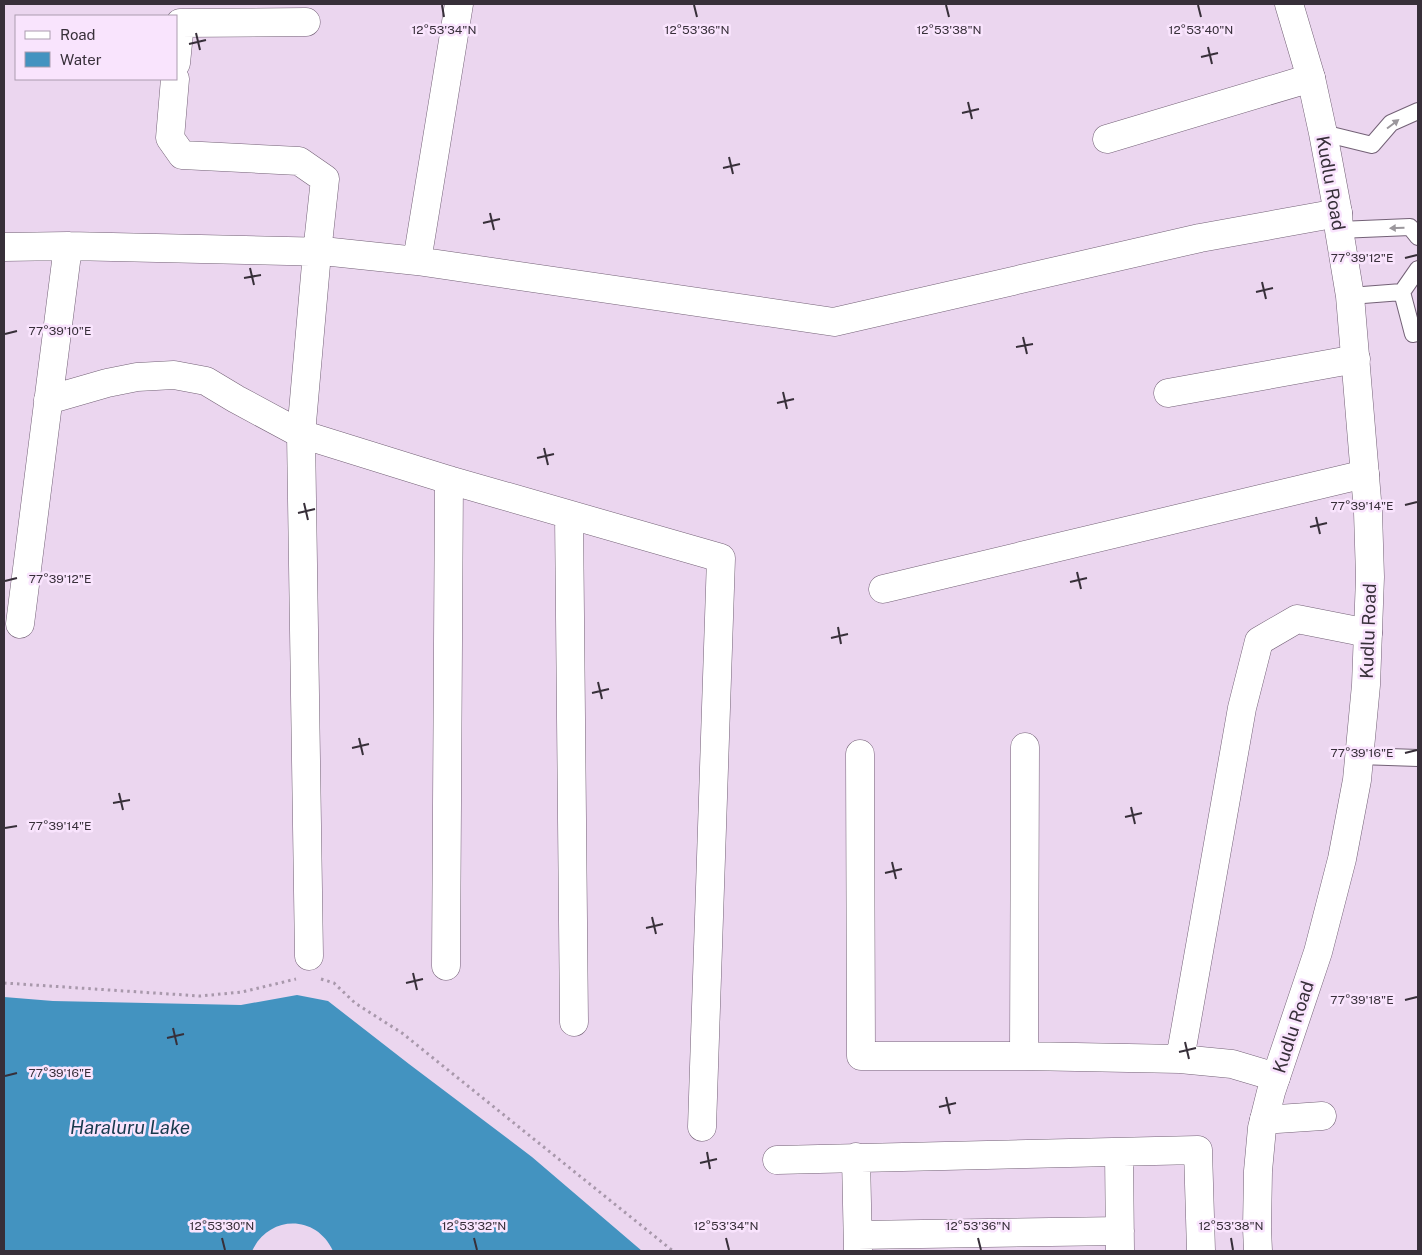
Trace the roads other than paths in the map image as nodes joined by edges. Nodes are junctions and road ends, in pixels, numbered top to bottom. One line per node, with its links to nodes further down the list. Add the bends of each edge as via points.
1 (459, 4): 16 (street)
2 (1289, 4): 6 (street, Kudlu Road)
3 (180, 13): 4 (street); 5 (street)
4 (306, 22)
5 (178, 38)
6 (1311, 78): 9 (street, Kudlu Road); 10 (street)
7 (175, 80): 15 (street, via 170,138 182,155 298,161 324,179)
8 (1418, 111): 9 (lane, one-way to 8, via 1372,144 1391,123)
9 (1323, 133): 11 (street, Kudlu Road)
10 (1107, 139)
11 (1339, 222): 12 (lane, one-way to 11, via 1410,228 1372,229); 16 (street, via 1200,238 834,322); 19 (street, Kudlu Road)
12 (1418, 237)
13 (4, 246): 14 (street)
14 (68, 246): 15 (street); 23 (street)
15 (316, 253): 16 (street); 24 (street)
16 (417, 261)
17 (1418, 269): 18 (lane)
18 (1402, 292): 19 (lane); 20 (lane, via 1414,334)
19 (1350, 296): 21 (street, Kudlu Road)
20 (1418, 333)
21 (1356, 359): 22 (street); 25 (street, Kudlu Road)
22 (1168, 392)
23 (48, 400): 24 (street, via 137,377 174,375 206,381); 29 (street)
24 (301, 434): 26 (street); 36 (street)
25 (1365, 474): 28 (street); 30 (street, Kudlu Road, via 1370,577)
26 (449, 480): 27 (street); 35 (street)
27 (569, 515): 37 (street); 43 (street, via 721,558)
28 (884, 589)
29 (20, 624)
30 (1368, 634): 33 (street, Kudlu Road); 39 (street, via 1297,619 1259,641 1242,708)
31 (1025, 746): 38 (street)
32 (860, 754): 38 (street, via 861,1056)
33 (1359, 756): 34 (lane); 40 (street, Kudlu Road, via 1342,859 1318,952)
34 (1418, 758)
35 (446, 966)
36 (309, 971)
37 (574, 1022)
38 (1024, 1056): 39 (street)
39 (1180, 1059): 40 (street, via 1232,1064)
40 (1276, 1077): 42 (street, Kudlu Road)
41 (1322, 1116): 42 (street)
42 (1264, 1120): 52 (street, Kudlu Road, via 1258,1171)
43 (702, 1127)
44 (1119, 1152): 45 (street); 47 (street); 51 (street, via 1198,1150)
45 (856, 1157): 46 (street); 49 (street)
46 (777, 1160)
47 (1120, 1241): 48 (street)
48 (1035, 1242): 50 (street)
49 (858, 1243): 50 (street)
50 (948, 1243)
51 (1201, 1251)
52 (1258, 1251)

